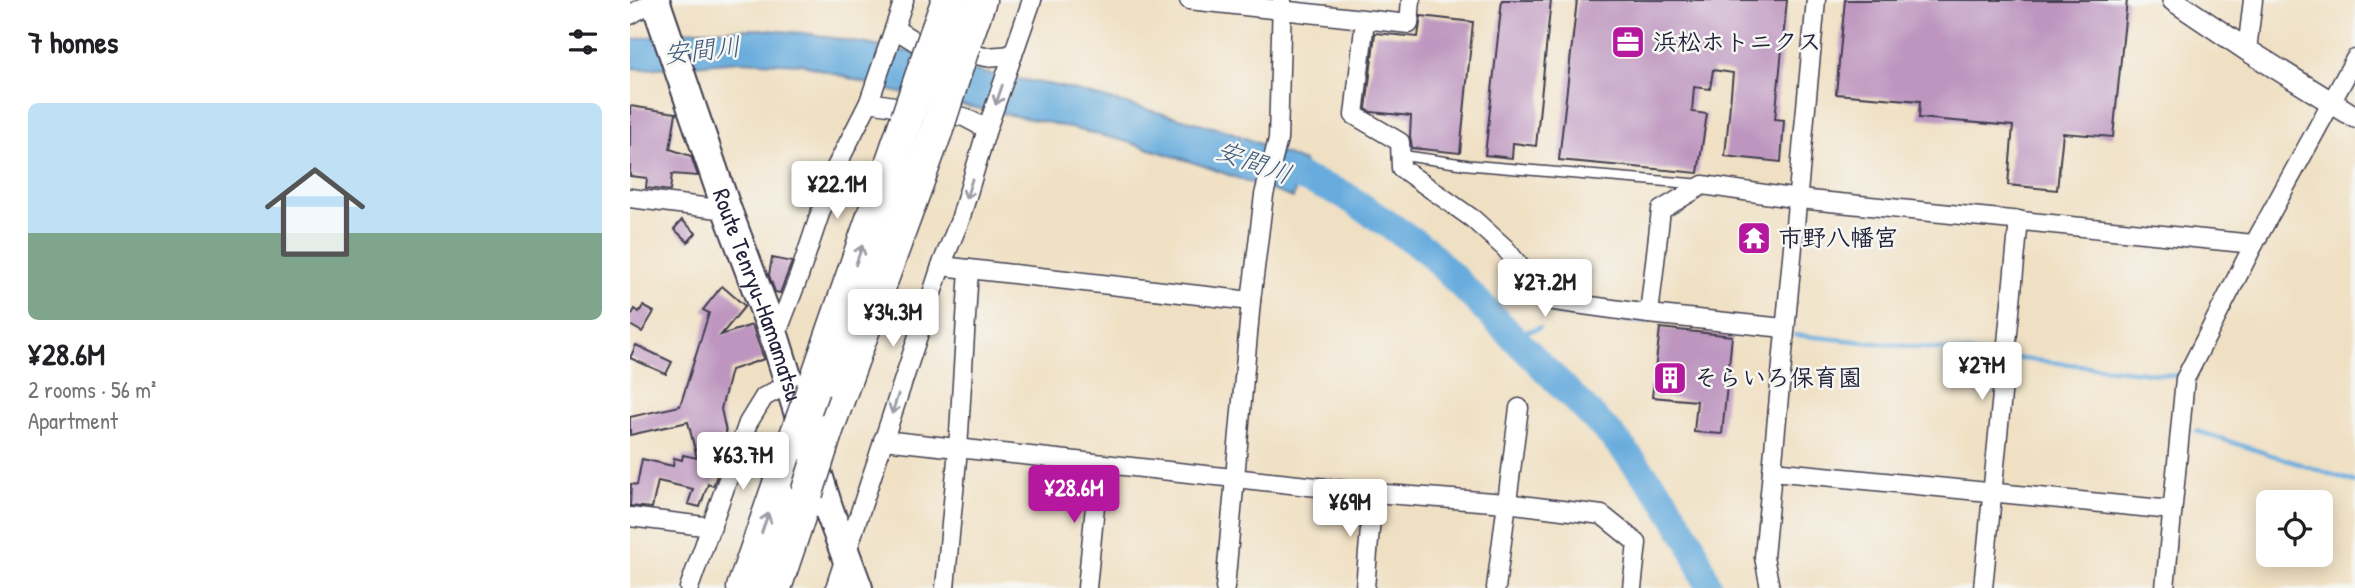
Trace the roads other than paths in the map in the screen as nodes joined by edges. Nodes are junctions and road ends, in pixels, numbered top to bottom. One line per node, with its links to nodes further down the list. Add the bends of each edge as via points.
1 (655, 0): 12 (street); 27 (main road, Route Tenryu-Hamamatsu)
2 (904, 0): 14 (street)
3 (948, 0): 15 (highway)
4 (980, 0): 15 (highway)
5 (1032, 0): 18 (street)
6 (1189, 0): 11 (street)
7 (1411, 0): 13 (street, via 1409,24)
8 (1816, 0): 26 (street)
9 (2173, 0): 16 (street)
10 (2253, 0): 16 (street)
11 (1282, 4): 13 (street); 32 (street, via 1277,142 1264,195)
12 (630, 15)
13 (1365, 20): 23 (street, via 1354,115 1400,142)
14 (892, 37): 18 (street); 19 (street)
15 (950, 41): 36 (highway, one-way to 15, bridge, via 907,118); 52 (highway, bridge, via 937,128)
16 (2247, 50): 20 (street)
17 (2355, 59): 20 (street)
18 (1011, 61): 22 (street, one-way to 22)
19 (870, 98): 22 (street, via 964,117); 35 (street, via 835,169)
20 (2332, 104): 21 (street); 29 (street)
21 (2355, 117)
22 (988, 127): 30 (street, one-way to 30)
23 (1400, 155): 24 (lane); 33 (street, via 1401,168 1473,219 1505,248 1547,300)
24 (1703, 185): 26 (street); 33 (street, via 1661,210)
25 (630, 198): 27 (street)
26 (1798, 199): 28 (street); 34 (street)
27 (727, 210): 35 (main road, Route Tenryu-Hamamatsu)
28 (2019, 220): 29 (street); 43 (street)
29 (2254, 244): 46 (street, via 2185,379)
30 (941, 266): 31 (street); 38 (street, one-way to 38)
31 (969, 270): 32 (street); 39 (street)
32 (1251, 302): 42 (street)
33 (1649, 314): 34 (street)
34 (1784, 328): 41 (street)
35 (775, 338): 36 (main road, Route Tenryu-Hamamatsu)
36 (801, 387): 48 (street, via 764,397 758,404); 49 (main road, Route Tenryu-Hamamatsu); 51 (highway, one-way to 36, bridge, via 792,446)
37 (1519, 408): 45 (street)
38 (883, 440): 39 (street); 49 (street)
39 (958, 449): 40 (street); 55 (street)
40 (1099, 465): 42 (street); 56 (street)
41 (1772, 471): 43 (street); 61 (street, via 1764,557)
42 (1235, 479): 44 (street); 57 (street)
43 (1993, 492): 46 (street); 62 (street)
44 (1373, 494): 45 (street); 58 (street)
45 (1506, 503): 59 (street); 60 (street, via 1602,514 1637,543)
46 (2172, 510): 63 (street)
47 (630, 517): 48 (street)
48 (712, 527): 50 (street)
49 (846, 555): 53 (street); 54 (main road, Route Tenryu-Hamamatsu)
50 (689, 588)
51 (743, 588)
52 (775, 588)
53 (835, 588)
54 (858, 588)
55 (945, 588)
56 (1087, 588)
57 (1225, 588)
58 (1365, 588)
59 (1496, 588)
60 (1632, 588)
61 (1770, 588)
62 (1983, 588)
63 (2165, 588)

